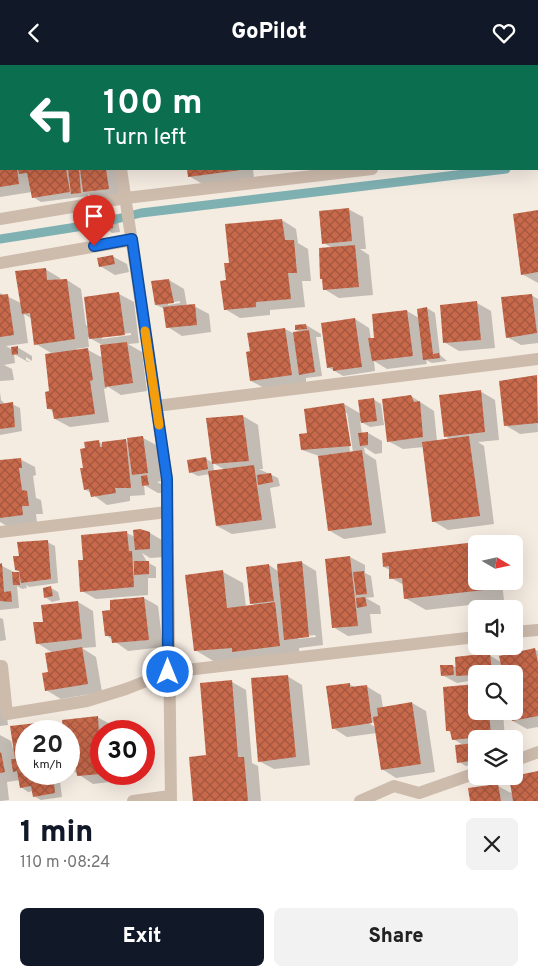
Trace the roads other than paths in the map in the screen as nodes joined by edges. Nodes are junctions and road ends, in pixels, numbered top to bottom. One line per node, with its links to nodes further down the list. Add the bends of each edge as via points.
1 (121, 170): 3 (street)
2 (365, 170): 3 (street)
3 (126, 202): 4 (street); 5 (street)
4 (0, 219)
5 (132, 239): 6 (street); 8 (street)
6 (0, 263)
7 (538, 359): 8 (street)
8 (156, 406): 9 (street, via 167,479)
9 (167, 512): 10 (street); 15 (street)
10 (0, 532)
11 (538, 630): 12 (street)
12 (523, 631)
13 (468, 638): 15 (street)
14 (0, 666): 15 (street, via 8,714 87,701)
15 (168, 672): 19 (street)
16 (538, 752): 17 (street)
17 (523, 758)
18 (468, 776): 21 (street, via 419,793 394,786)
19 (170, 798): 20 (street)
20 (133, 801)
21 (360, 801)

